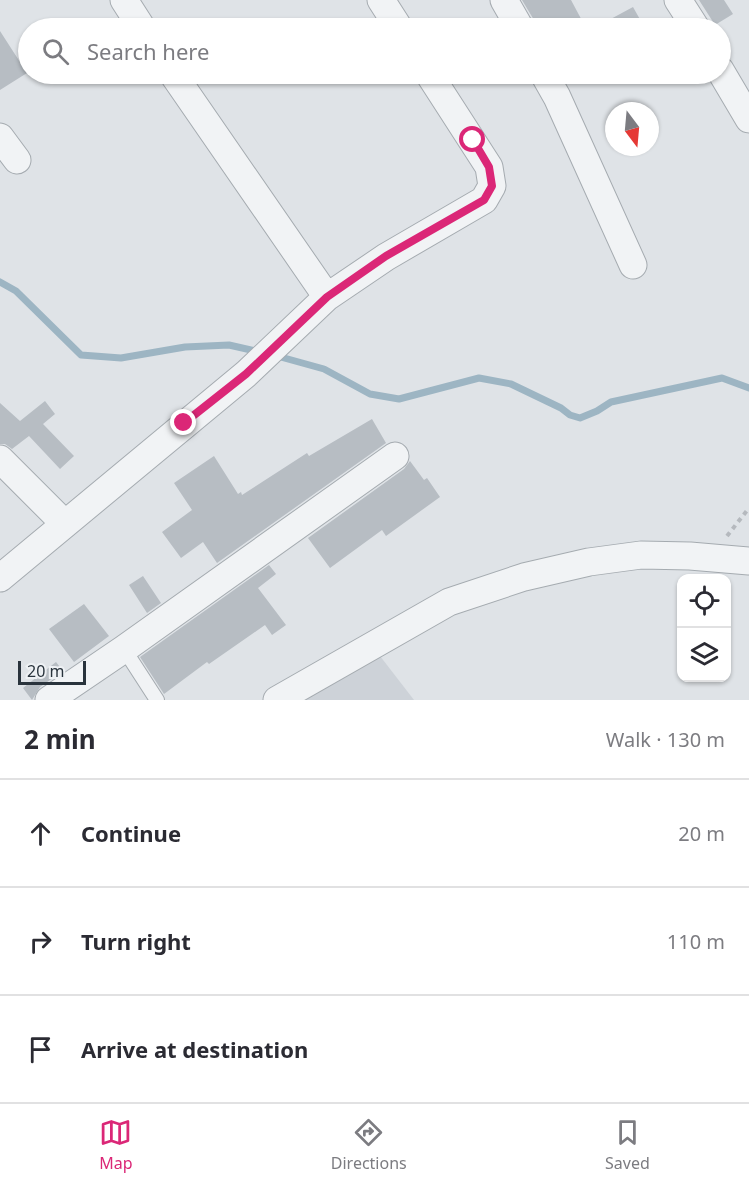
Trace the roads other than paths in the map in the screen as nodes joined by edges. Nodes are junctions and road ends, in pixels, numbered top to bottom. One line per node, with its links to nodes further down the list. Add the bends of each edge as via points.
1 (124, 0): 5 (street)
2 (381, 0): 6 (street)
3 (504, 0): 7 (street)
4 (678, 0): 8 (street)
5 (136, 18)
6 (393, 18)
7 (514, 18)
8 (690, 18)
9 (181, 84): 17 (street)
10 (435, 84): 17 (street, via 489,167 492,186 484,200 386,256)
11 (549, 84): 16 (street)
12 (728, 84): 13 (street)
13 (749, 119)
14 (0, 137): 15 (street)
15 (17, 160)
16 (633, 265)
17 (327, 297): 20 (street, via 246,374)
18 (395, 456): 23 (street)
19 (0, 459): 20 (street)
20 (65, 524): 22 (street)
21 (749, 561): 26 (street, via 641,555 524,577 449,602)
22 (0, 578)
23 (124, 650): 24 (street); 25 (lane)
24 (49, 700)
25 (157, 700)
26 (277, 700)

